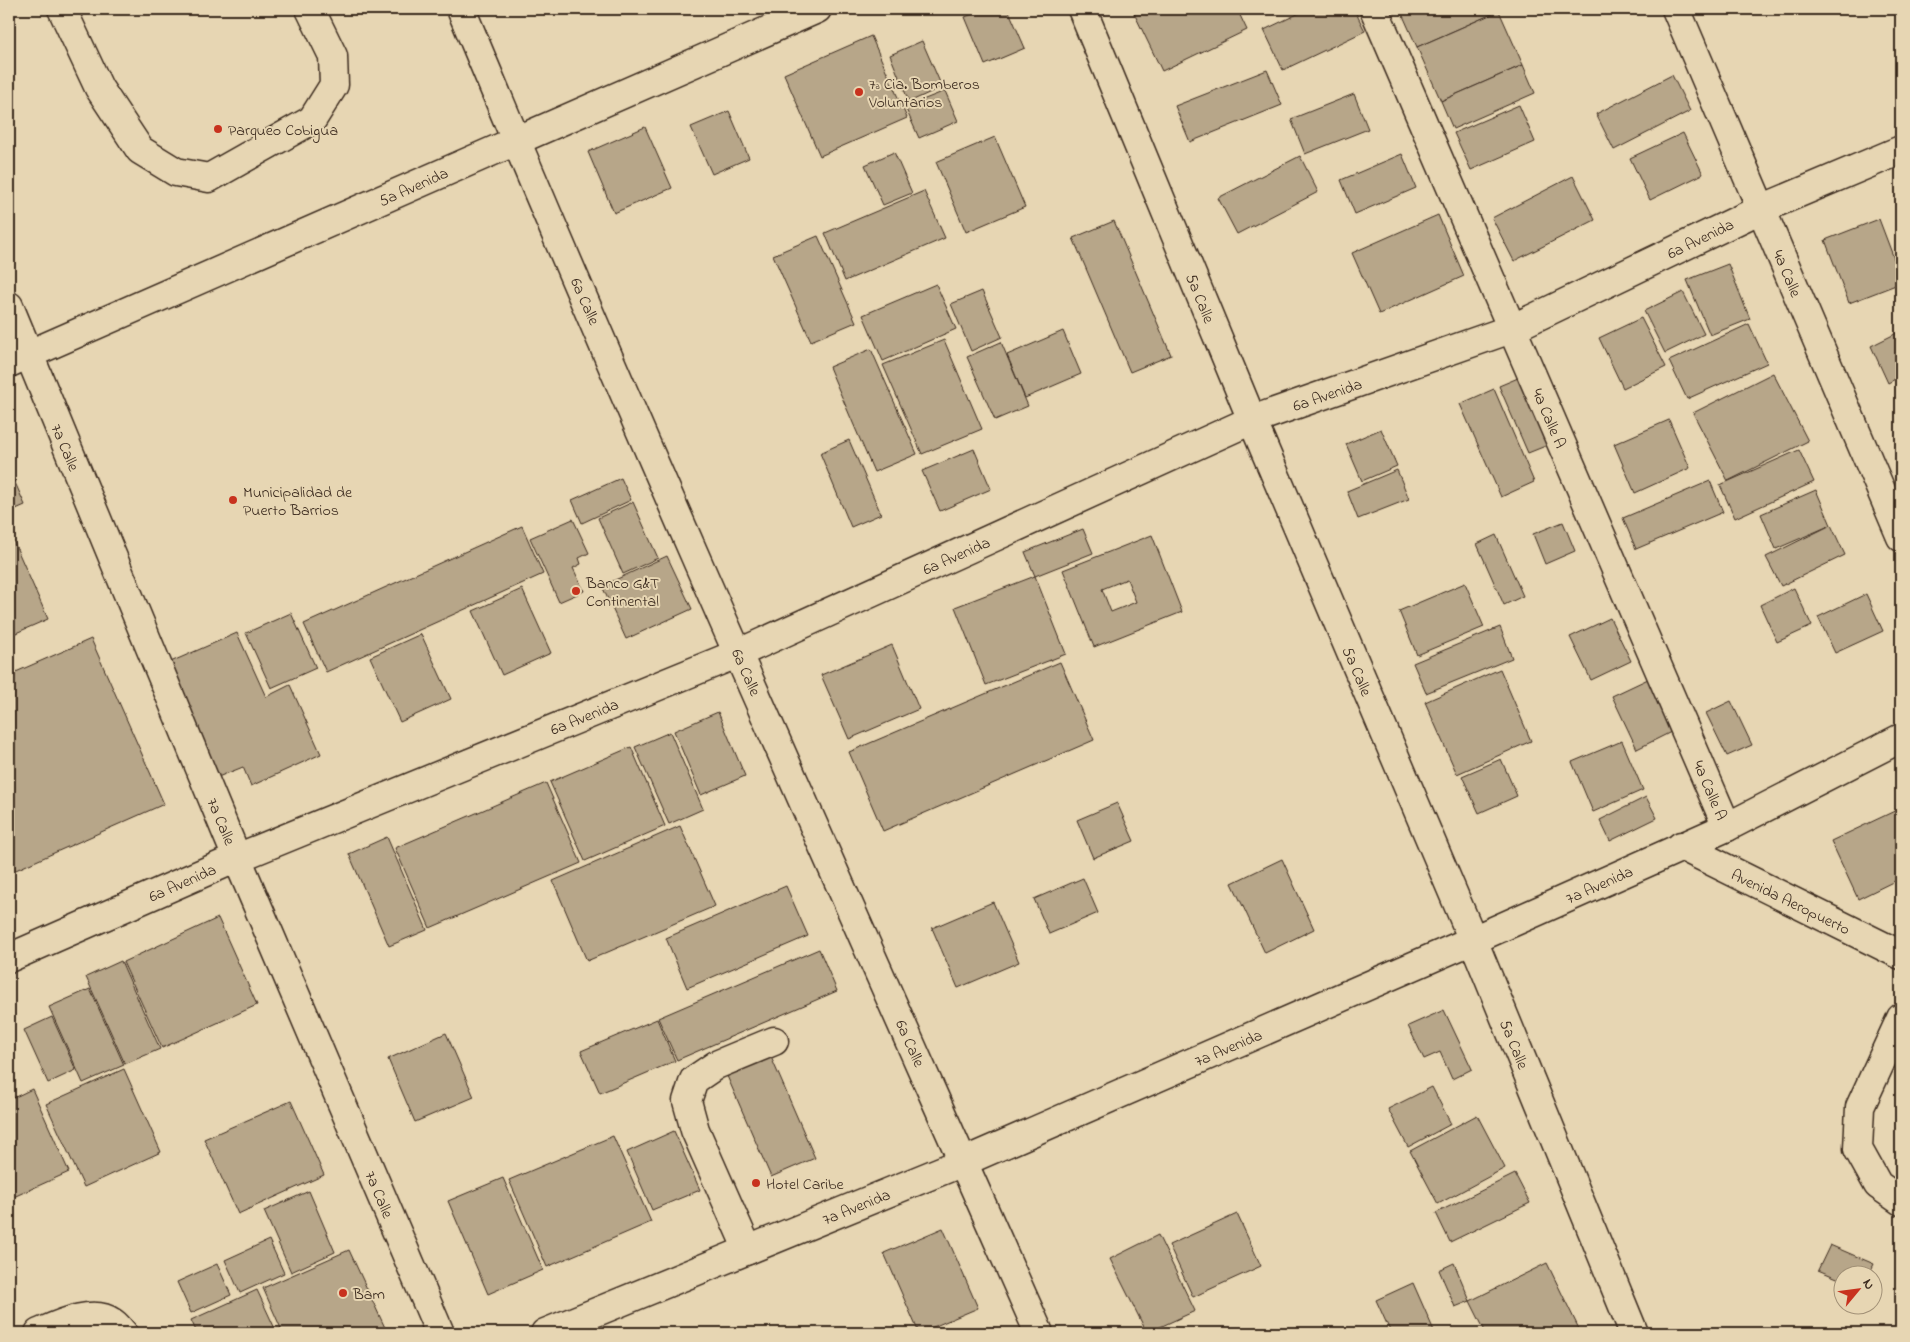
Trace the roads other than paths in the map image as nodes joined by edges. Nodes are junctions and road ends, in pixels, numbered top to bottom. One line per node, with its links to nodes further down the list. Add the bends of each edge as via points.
1 (62, 9): 2 (street, via 98,88 140,150 176,172 210,178 312,120 334,85 333,56)
2 (310, 9)
3 (461, 9): 8 (street, 6a Calle)
4 (818, 9): 8 (street, 5a Avenida)
5 (1082, 9): 14 (street, 5a Calle)
6 (1374, 9): 12 (street, 4a Calle A)
7 (1676, 9): 10 (street, 4a Calle)
8 (516, 142): 13 (street, 5a Avenida); 16 (street, 6a Calle)
9 (1901, 150): 10 (street, 6a Avenida)
10 (1761, 210): 12 (street, 6a Avenida); 15 (street, 4a Calle)
11 (9, 306): 13 (street, 7a Calle)
12 (1511, 329): 14 (street, 6a Avenida); 18 (street, 4a Calle A)
13 (18, 359): 20 (street, 7a Calle)
14 (1252, 420): 16 (street, 6a Avenida); 21 (street, 5a Calle)
15 (1901, 537)
16 (739, 653): 20 (street, 6a Avenida); 26 (street, 6a Calle)
17 (1901, 738): 18 (street, 7a Avenida)
18 (1727, 827): 19 (street, 7a Avenida)
19 (1682, 846): 21 (street, 7a Avenida); 22 (street, Avenida Aeropuerto)
20 (237, 858): 23 (street, 6a Avenida); 31 (street, 7a Calle)
21 (1473, 940): 26 (street, 7a Avenida); 34 (street, 5a Calle)
22 (1901, 955)
23 (9, 958)
24 (1901, 1018): 27 (street, via 1860,1107 1858,1149 1878,1185)
25 (774, 1041): 28 (street, via 716,1066 694,1080 687,1101 695,1130)
26 (963, 1162): 28 (street, 7a Avenida); 33 (street, 6a Calle)
27 (1901, 1201)
28 (748, 1250): 32 (street, 7a Avenida)
29 (39, 1333): 30 (street, via 59,1324 94,1316 112,1321)
30 (124, 1333)
31 (440, 1333)
32 (545, 1333)
33 (1039, 1333)
34 (1634, 1333)

